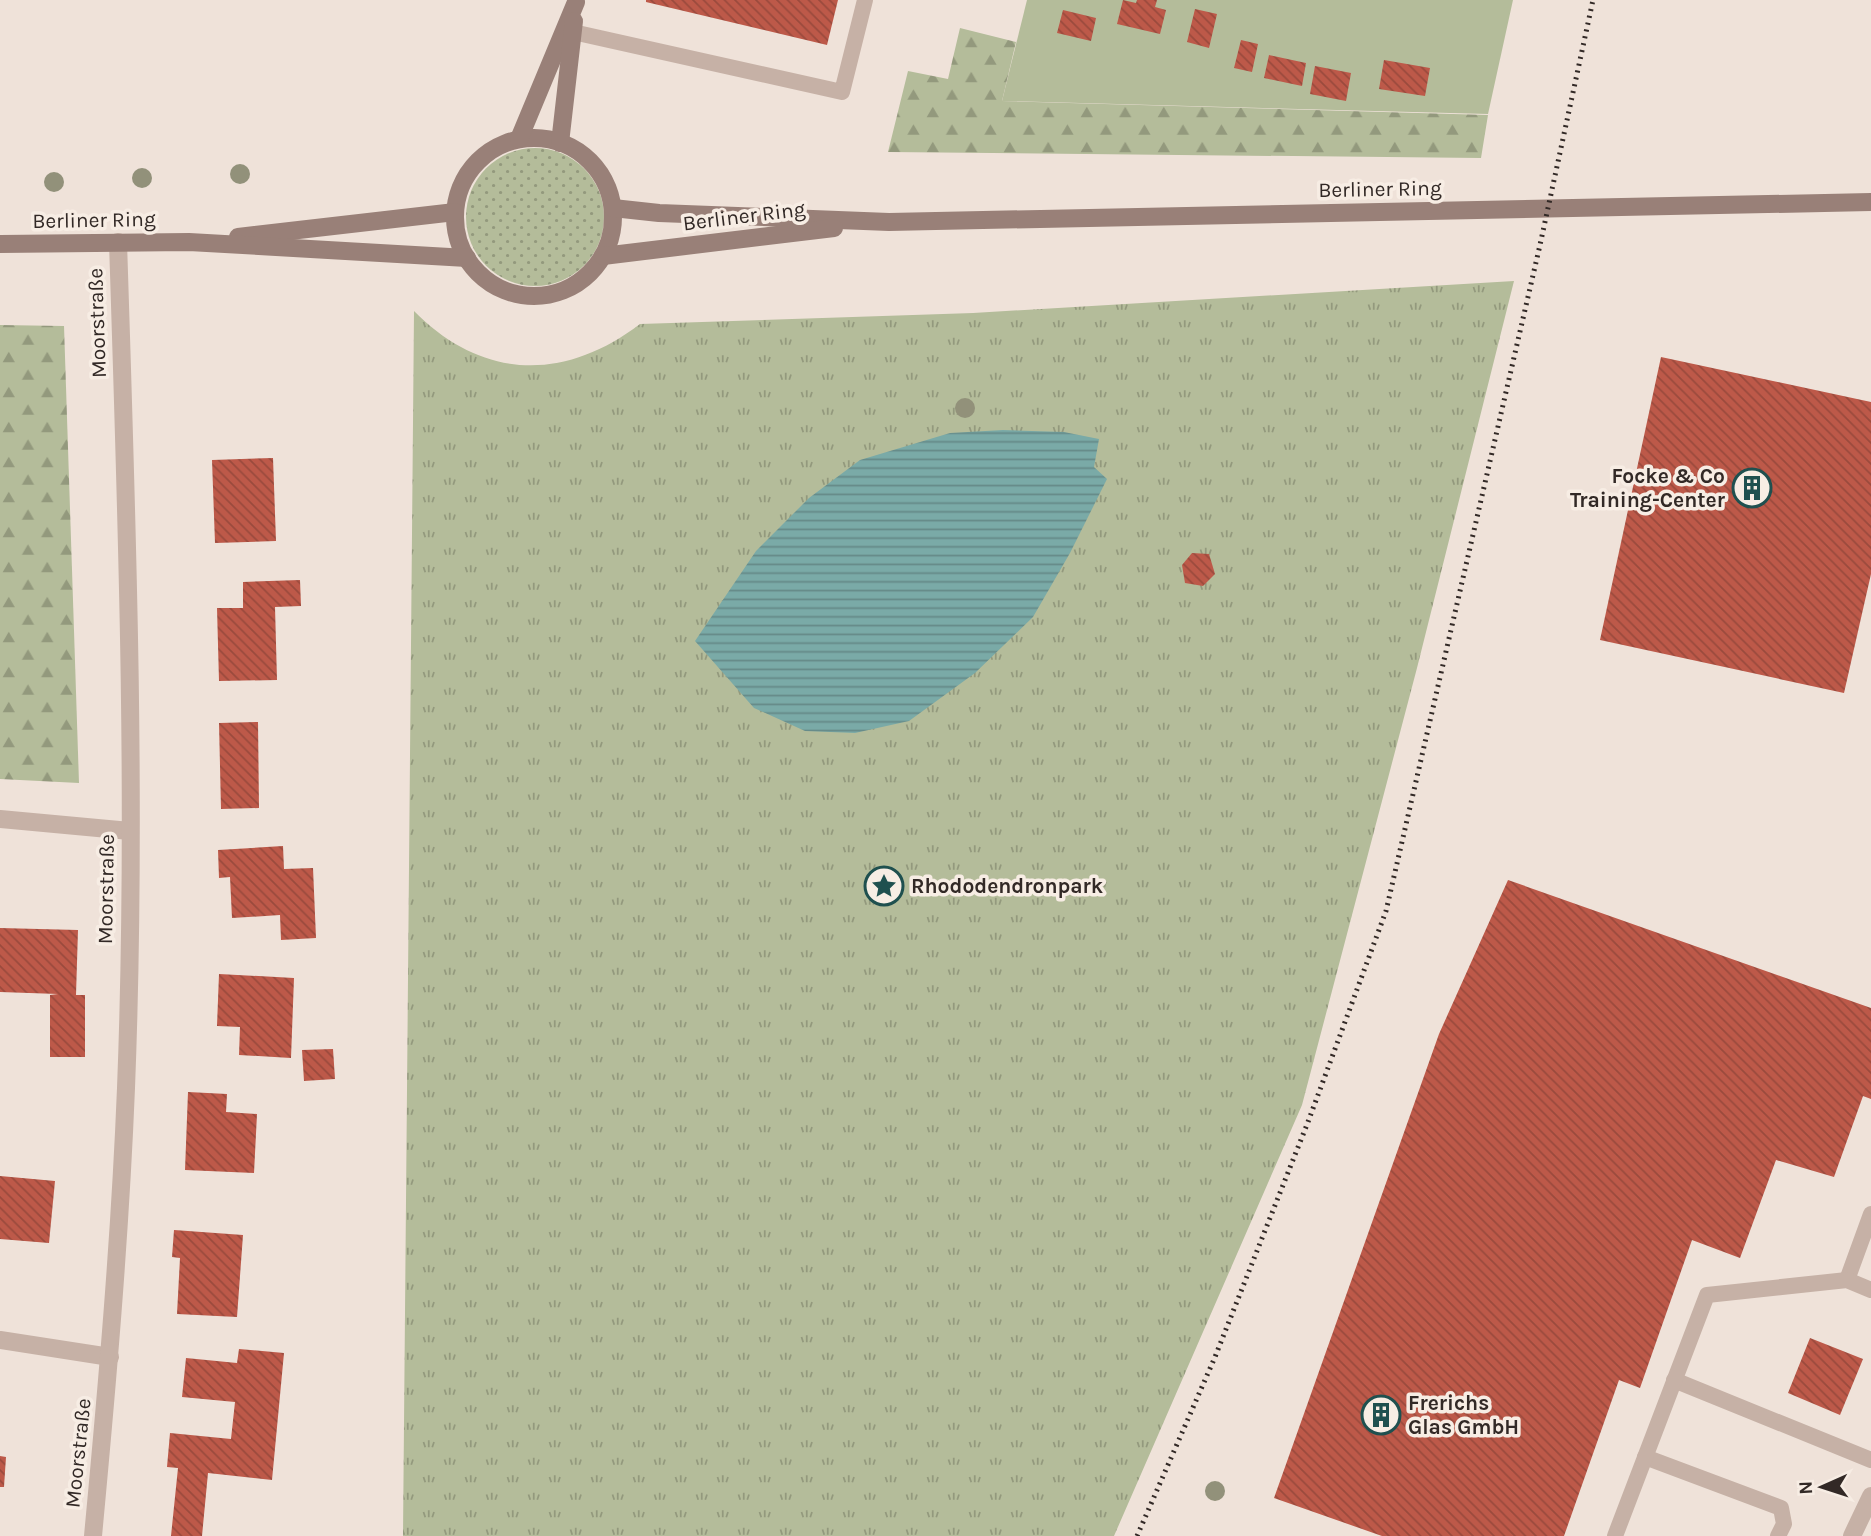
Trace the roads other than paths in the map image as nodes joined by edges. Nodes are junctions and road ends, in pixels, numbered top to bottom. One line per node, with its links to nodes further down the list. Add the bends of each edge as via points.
1 (865, 0): 3 (lane, via 842,92)
2 (576, 1): 3 (street); 4 (street)
3 (573, 32): 5 (street)
4 (519, 139): 5 (street); 8 (street, via 490,152 475,165 463,182)
5 (560, 143): 7 (street, via 593,164)
6 (1871, 202): 9 (street, Berliner Ring)
7 (613, 208): 9 (street, Berliner Ring); 13 (street, via 611,238)
8 (456, 212): 11 (street, Berliner Ring); 14 (street, via 458,236)
9 (889, 222): 13 (street, Berliner Ring)
10 (118, 242): 11 (street, Berliner Ring); 12 (street, Berliner Ring); 16 (street, Moorstraße)
11 (189, 242): 14 (street, Berliner Ring)
12 (0, 244)
13 (603, 256): 14 (street, via 587,277 571,288 536,297 500,289)
14 (467, 258)
15 (0, 819): 16 (street)
16 (130, 831): 21 (street, Moorstraße, via 126,1088)
17 (1871, 1214): 18 (lane)
18 (1847, 1280): 19 (lane); 22 (lane, via 1707,1294)
19 (1871, 1290)
20 (0, 1340): 21 (street)
21 (110, 1357): 26 (street, Moorstraße)
22 (1674, 1380): 23 (lane); 24 (lane)
23 (1645, 1457): 27 (lane); 28 (lane, via 1781,1508 1784,1524)
24 (1871, 1460)
25 (1871, 1496): 29 (street)
26 (93, 1536)
27 (1615, 1536)
28 (1778, 1536)
29 (1852, 1536)

